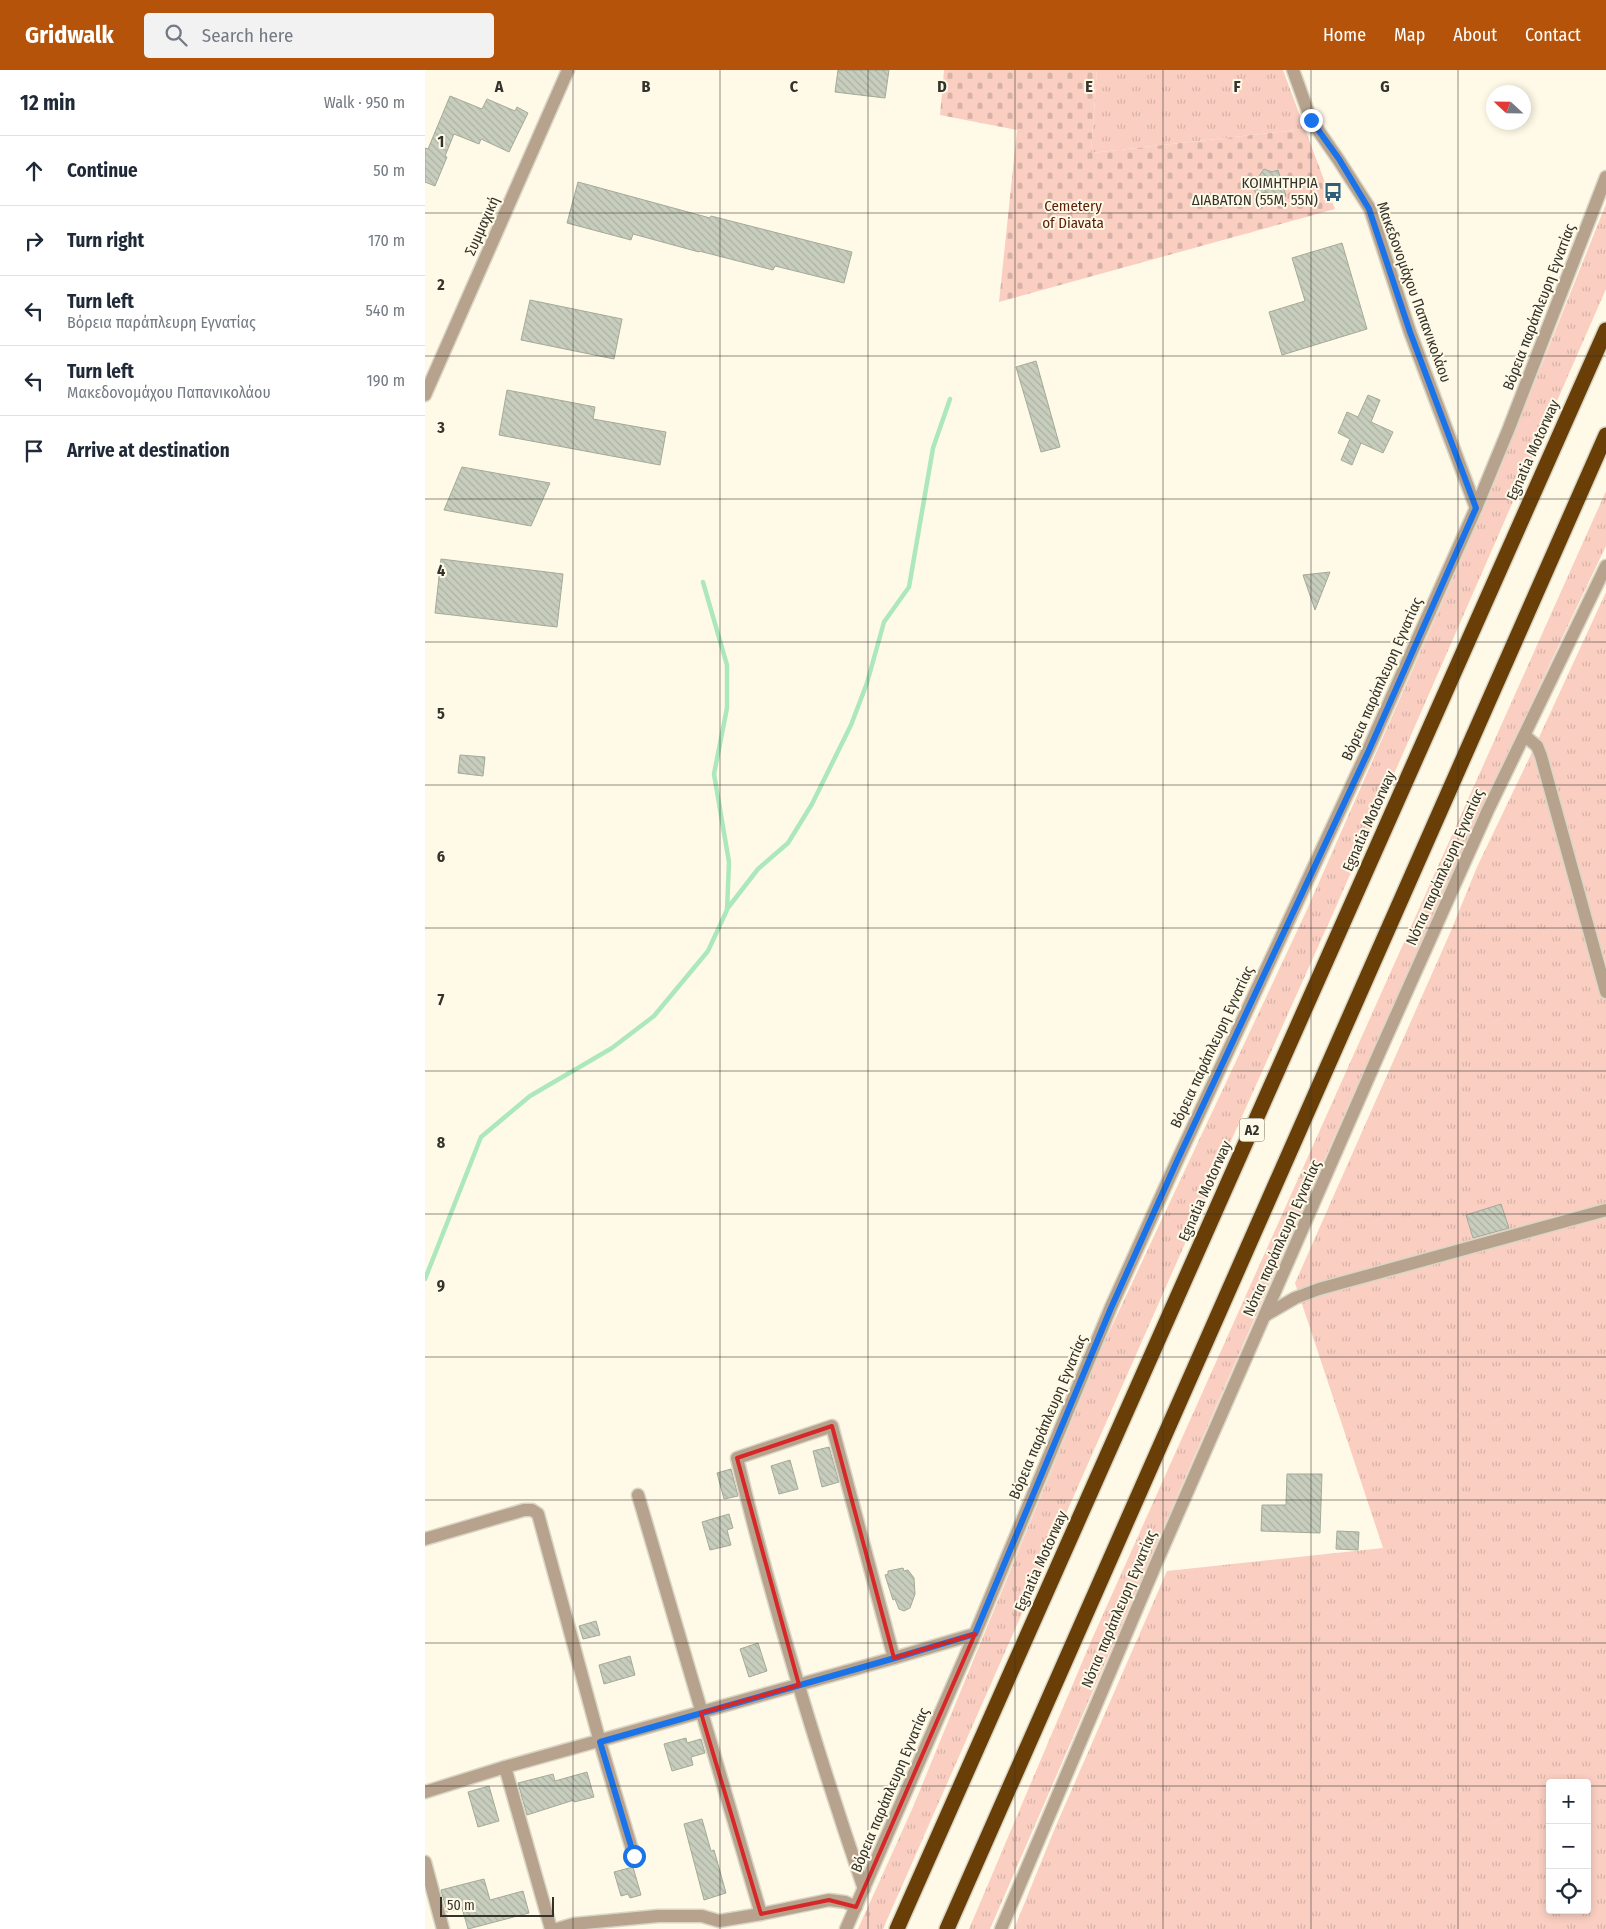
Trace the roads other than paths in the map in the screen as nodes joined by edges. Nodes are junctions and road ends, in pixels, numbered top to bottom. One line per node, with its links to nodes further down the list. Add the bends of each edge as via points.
1 (568, 70): 5 (street, Συμμαχική)
2 (1293, 70): 7 (street, Μακεδονομάχου Παπανικολάου, via 1311,120 1369,209 1410,332)
3 (1606, 177): 7 (street, Βόρεια παράπλευρη Εγνατίας)
4 (1606, 330): 31 (highway, Egnatia Motorway / Α2)
5 (425, 395)
6 (1606, 435): 32 (highway)
7 (1476, 508): 15 (street, Βόρεια παράπλευρη Εγνατίας, via 1369,750 1119,1290)
8 (1606, 566): 9 (street, Νότια παράπλευρη Εγνατίας)
9 (1525, 736): 10 (street, via 1537,746 1541,756); 12 (street, Νότια παράπλευρη Εγνατίας, via 1488,810)
10 (1606, 992)
11 (1606, 1210): 12 (street, via 1319,1289)
12 (1266, 1315): 33 (street, Νότια παράπλευρη Εγνατίας)
13 (638, 1495): 18 (street)
14 (425, 1539): 19 (street, via 524,1510 538,1514)
15 (975, 1634): 16 (street); 24 (street, Βόρεια παράπλευρη Εγνατίας)
16 (895, 1658): 17 (street); 17 (street, via 832,1426 737,1458)
17 (799, 1685): 18 (street); 24 (street)
18 (701, 1713): 19 (street); 26 (street)
19 (600, 1742): 20 (street); 22 (street)
20 (505, 1768): 21 (street); 28 (street)
21 (425, 1792)
22 (634, 1856)
23 (425, 1862): 27 (street)
24 (864, 1889): 25 (street, Βόρεια παράπλευρη Εγνατίας)
25 (856, 1906): 26 (street, via 829,1900); 30 (street, Βόρεια παράπλευρη Εγνατίας)
26 (761, 1914): 29 (street, via 719,1921 702,1916 651,1917 574,1924)
27 (443, 1929)
28 (551, 1929)
29 (557, 1929)
30 (846, 1929)
31 (897, 1929)
32 (947, 1929)
33 (1001, 1929)

